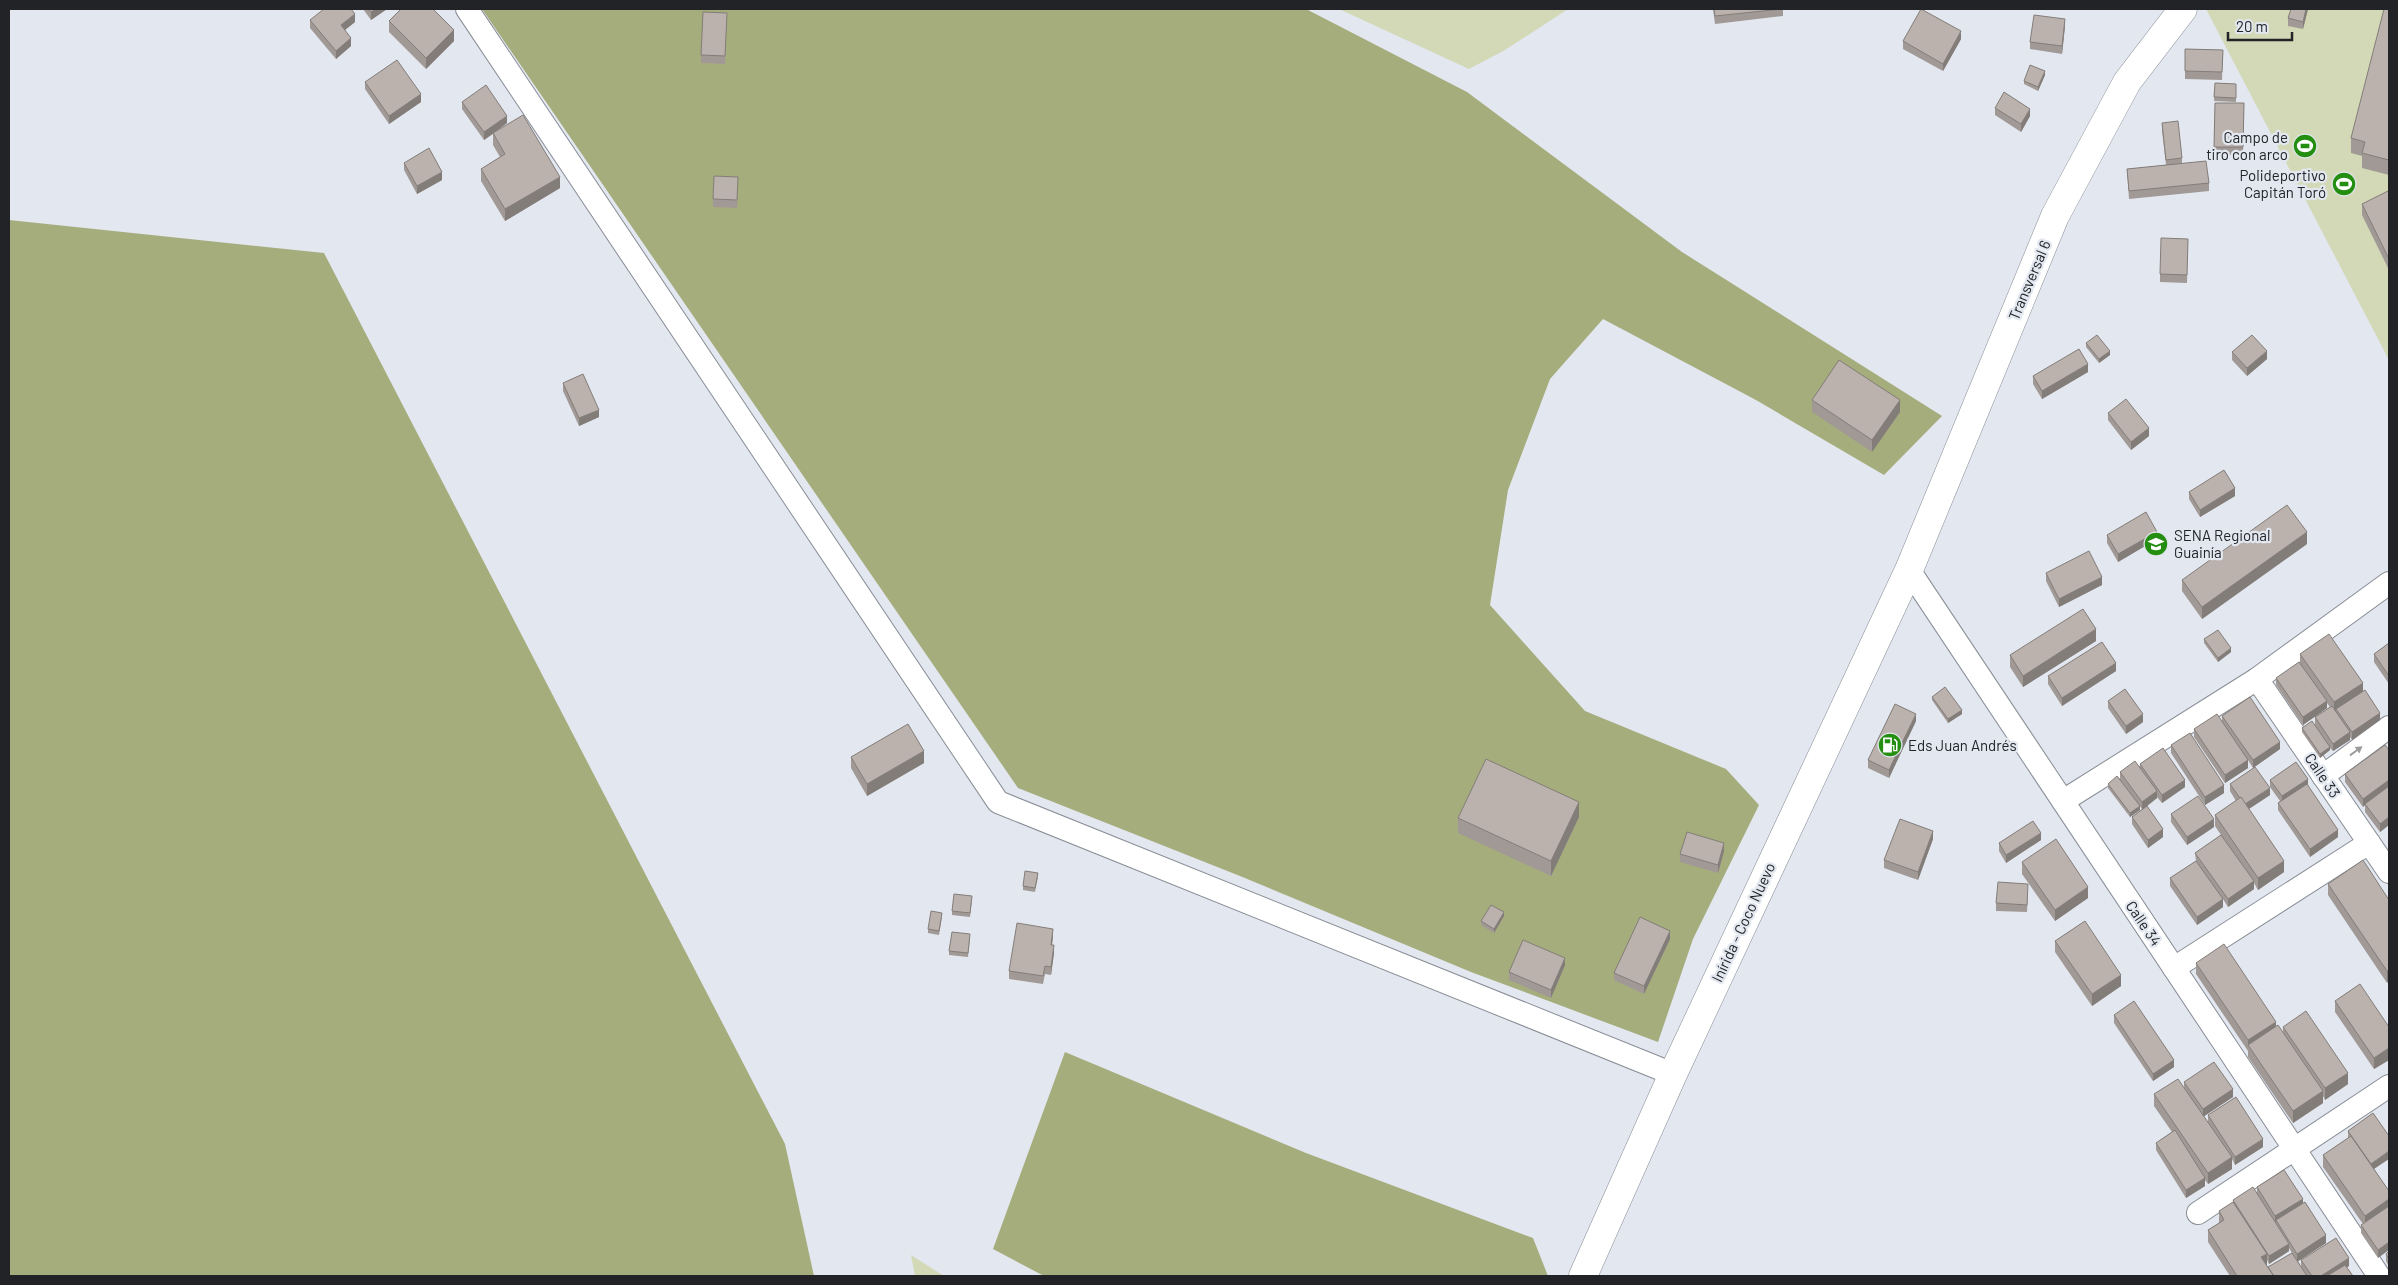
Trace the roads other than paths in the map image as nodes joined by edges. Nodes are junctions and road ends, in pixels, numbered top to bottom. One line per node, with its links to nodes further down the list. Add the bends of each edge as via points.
1 (467, 9): 12 (street, via 998,802)
2 (2183, 9): 3 (street, Transversal 6, via 2127,82 2055,216)
3 (1909, 570): 8 (street, Calle 34); 12 (street, Inírida - Coco Nuevo)
4 (2389, 583): 5 (street)
5 (2257, 679): 7 (street, Calle 33); 8 (street)
6 (2389, 727): 7 (street, one-way to 6)
7 (2323, 776): 9 (street, Calle 33)
8 (2063, 801): 11 (street, Calle 34)
9 (2369, 842): 10 (street, Calle 33); 11 (street)
10 (2389, 872)
11 (2174, 968): 14 (street, Calle 34)
12 (1673, 1074): 16 (street, Inírida - Coco Nuevo)
13 (2389, 1086): 14 (street)
14 (2295, 1150): 15 (street); 17 (street, Calle 34)
15 (2198, 1213)
16 (1583, 1276)
17 (2379, 1276)

